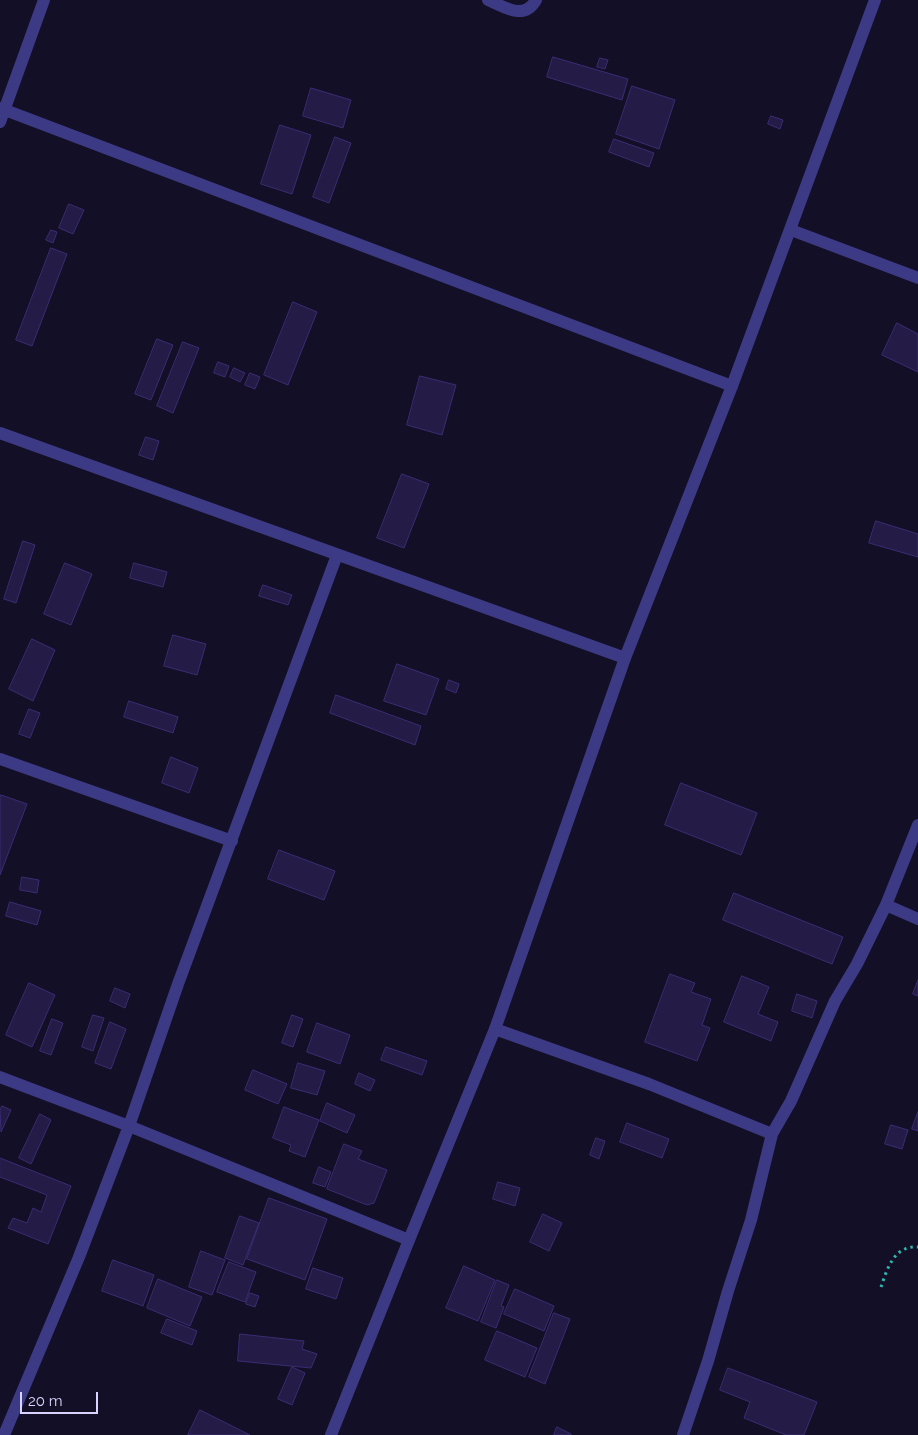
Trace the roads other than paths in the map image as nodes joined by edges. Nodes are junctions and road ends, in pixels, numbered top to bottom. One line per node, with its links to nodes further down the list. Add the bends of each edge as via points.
1 (44, 0): 5 (street)
2 (488, 0): 3 (street, via 520,12 527,10)
3 (536, 0)
4 (875, 0): 6 (street)
5 (2, 113): 8 (street)
6 (791, 230): 7 (street); 8 (street)
7 (918, 278)
8 (732, 386): 11 (street)
9 (0, 433): 10 (street)
10 (337, 555): 11 (street); 14 (street)
11 (625, 658): 17 (street)
12 (0, 759): 14 (street)
13 (918, 825): 15 (street)
14 (232, 841): 19 (street)
15 (886, 905): 16 (street); 20 (street)
16 (918, 920)
17 (495, 1029): 20 (street, via 649,1084); 21 (street)
18 (0, 1077): 19 (street)
19 (129, 1126): 21 (street); 22 (street, via 79,1257)
20 (772, 1134): 24 (street, via 759,1192)
21 (409, 1240): 23 (street)
22 (4, 1435)
23 (331, 1435)
24 (683, 1435)

